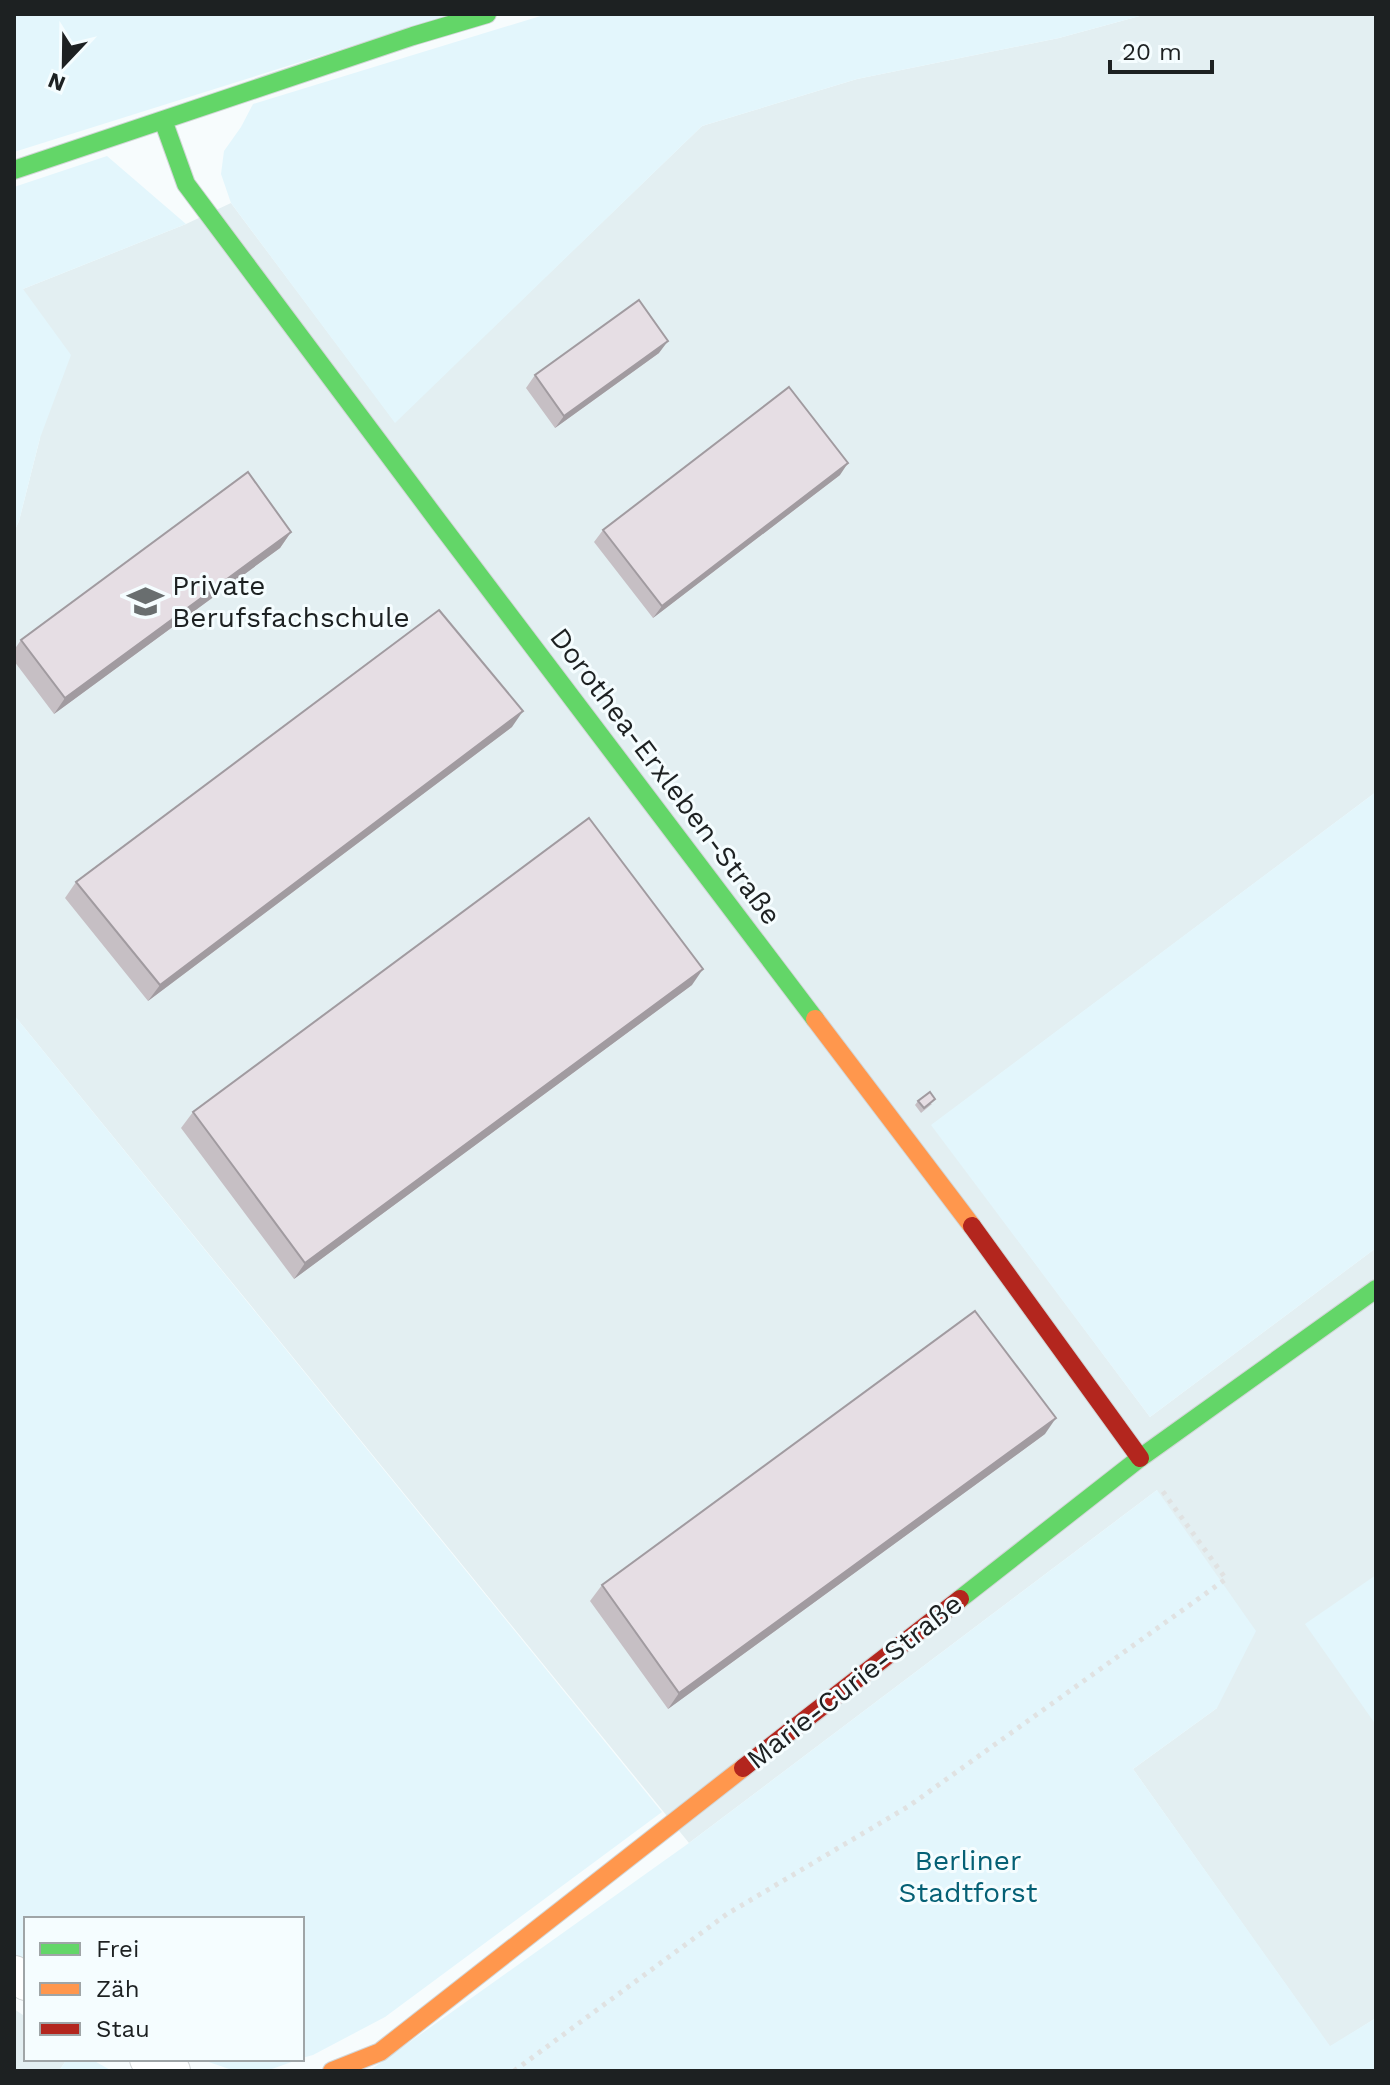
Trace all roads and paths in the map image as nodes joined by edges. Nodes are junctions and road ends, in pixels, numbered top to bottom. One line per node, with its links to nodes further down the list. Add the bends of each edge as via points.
1 (487, 14): 2 (street)
2 (163, 120): 3 (street); 5 (street, Dorothea-Erxleben-Straße, via 186,184 970,1223)
3 (14, 170)
4 (1376, 1289): 5 (street, Marie-Curie-Straße)
5 (1140, 1458): 8 (street, Marie-Curie-Straße, via 380,2052); 9 (path, via 1226,1579 909,1806 727,1914)
6 (152, 2061): 7 (street)
7 (172, 2071)
8 (332, 2071)
9 (514, 2071)

